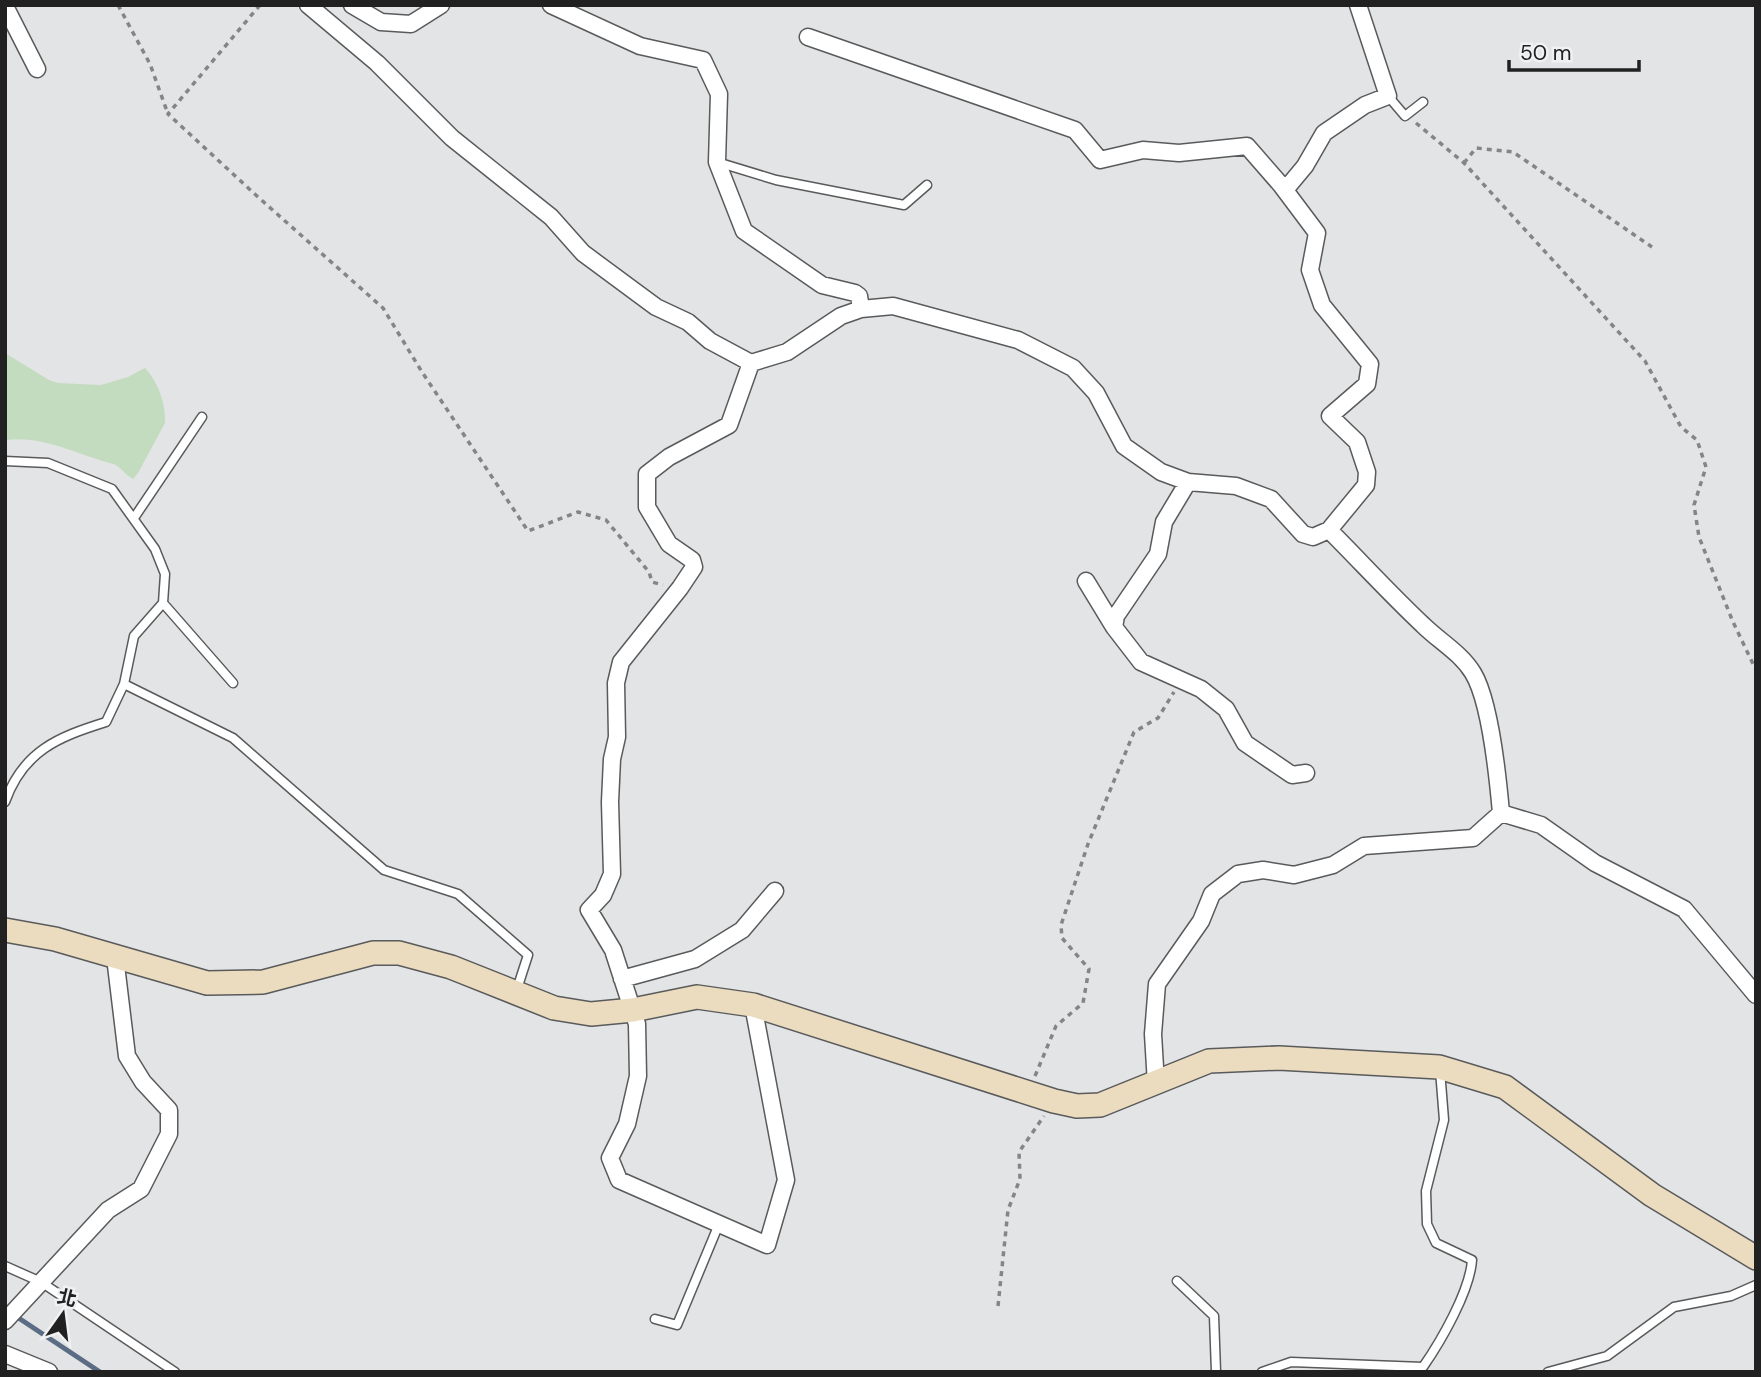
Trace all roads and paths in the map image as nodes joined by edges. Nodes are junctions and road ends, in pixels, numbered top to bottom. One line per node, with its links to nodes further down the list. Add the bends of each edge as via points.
1 (118, 5): 13 (path, via 150,65)
2 (260, 5): 13 (path)
3 (308, 5): 21 (street, via 377,63 452,138 551,217 583,253 656,307)
4 (352, 5): 5 (street, via 381,22 411,23)
5 (441, 5)
6 (551, 5): 15 (street, via 640,46 703,60 719,94)
7 (1358, 5): 11 (street)
8 (5, 6): 10 (street)
9 (808, 37): 18 (street, via 1075,130 1100,160 1143,150 1179,153 1247,146)
10 (37, 69)
11 (1388, 96): 14 (lane); 18 (street, via 1365,105 1324,133)
12 (1423, 102): 14 (lane)
13 (168, 114): 28 (path, via 383,308 528,531 578,512 606,520 649,572 652,582)
14 (1407, 115): 16 (path)
15 (717, 162): 17 (lane, via 776,180 904,205); 20 (street, via 744,231 822,285 855,293)
16 (1464, 163): 19 (path, via 1476,148 1513,152); 31 (path, via 1645,361 1681,427 1697,440 1706,467 1694,505 1699,537)
17 (927, 185)
18 (1285, 190): 26 (street, via 1317,233 1310,270 1322,305 1370,365 1367,384 1330,416 1357,442 1367,472 1366,485)
19 (1652, 247)
20 (861, 309): 21 (street, via 841,316 787,352); 24 (street, via 893,306 1018,340 1073,368 1096,393 1124,446 1161,472)
21 (751, 363): 28 (street, via 729,425 669,457 648,474 647,507 669,544 692,560 694,568)
22 (202, 417): 25 (lane)
23 (5, 461): 25 (lane, via 48,463 112,489)
24 (1188, 482): 26 (street, via 1236,486 1271,499 1303,534 1313,537); 30 (street, via 1164,523 1158,554 1116,615)
25 (134, 518): 29 (lane, via 165,574)
26 (1329, 530): 37 (street, via 1423,626 1465,661 1474,675 1482,694)
27 (1086, 581): 30 (street)
28 (680, 588): 41 (street, via 621,662 616,683 617,737 610,802 612,874 590,910 613,950)
29 (163, 603): 33 (lane); 34 (lane, via 134,636)
30 (1114, 626): 32 (street, via 1141,662)
31 (1756, 670)
32 (1181, 680): 35 (street, via 1226,709 1245,743 1292,775); 48 (path, via 1158,718 1134,732 1088,844 1061,925 1062,938 1089,969 1083,1003 1056,1026)
33 (233, 683)
34 (124, 684): 36 (lane, via 106,722 70,733 34,754); 42 (lane, via 233,738 384,870 458,894 528,955)
35 (1306, 773)
36 (5, 802)
37 (1501, 813): 43 (street, via 1541,825 1595,863 1684,909); 47 (street, via 1473,838 1364,846 1333,865 1294,875 1262,870 1238,874 1212,894 1157,984)
38 (775, 891): 41 (street, via 742,930 695,958)
39 (5, 930): 40 (street)
40 (115, 957): 42 (street, via 206,983 262,982 373,953 399,953 451,967); 54 (street, via 127,1056 169,1110 169,1134 141,1189 107,1210)
41 (622, 979): 45 (street)
42 (515, 994): 45 (street, via 554,1008 591,1014)
43 (1756, 995)
44 (754, 1005): 45 (street, via 697,997); 48 (street); 50 (street, via 786,1180 767,1245)
45 (633, 1010): 50 (street, via 638,1076 626,1124 610,1157 619,1180)
46 (1439, 1067): 47 (street, via 1279,1058 1209,1061); 51 (street, via 1504,1087 1651,1195); 63 (lane, via 1444,1120 1426,1191 1427,1224 1436,1243 1472,1260 1471,1273 1441,1341 1423,1367 1291,1362)
47 (1156, 1084): 49 (street, via 1100,1105)
48 (1028, 1091): 49 (street)
49 (1054, 1101): 56 (path, via 1019,1152 1020,1179 1008,1210)
50 (719, 1224): 57 (lane, via 677,1325)
51 (1756, 1258)
52 (5, 1266): 54 (lane)
53 (1177, 1281): 62 (lane, via 1214,1316)
54 (41, 1282): 58 (street); 61 (lane)
55 (1756, 1285): 64 (lane, via 1731,1296 1674,1307 1607,1356)
56 (998, 1306)
57 (655, 1319)
58 (5, 1321)
59 (5, 1354): 60 (street)
60 (49, 1372)
61 (175, 1372)
62 (1216, 1372)
63 (1262, 1372)
64 (1548, 1372)

